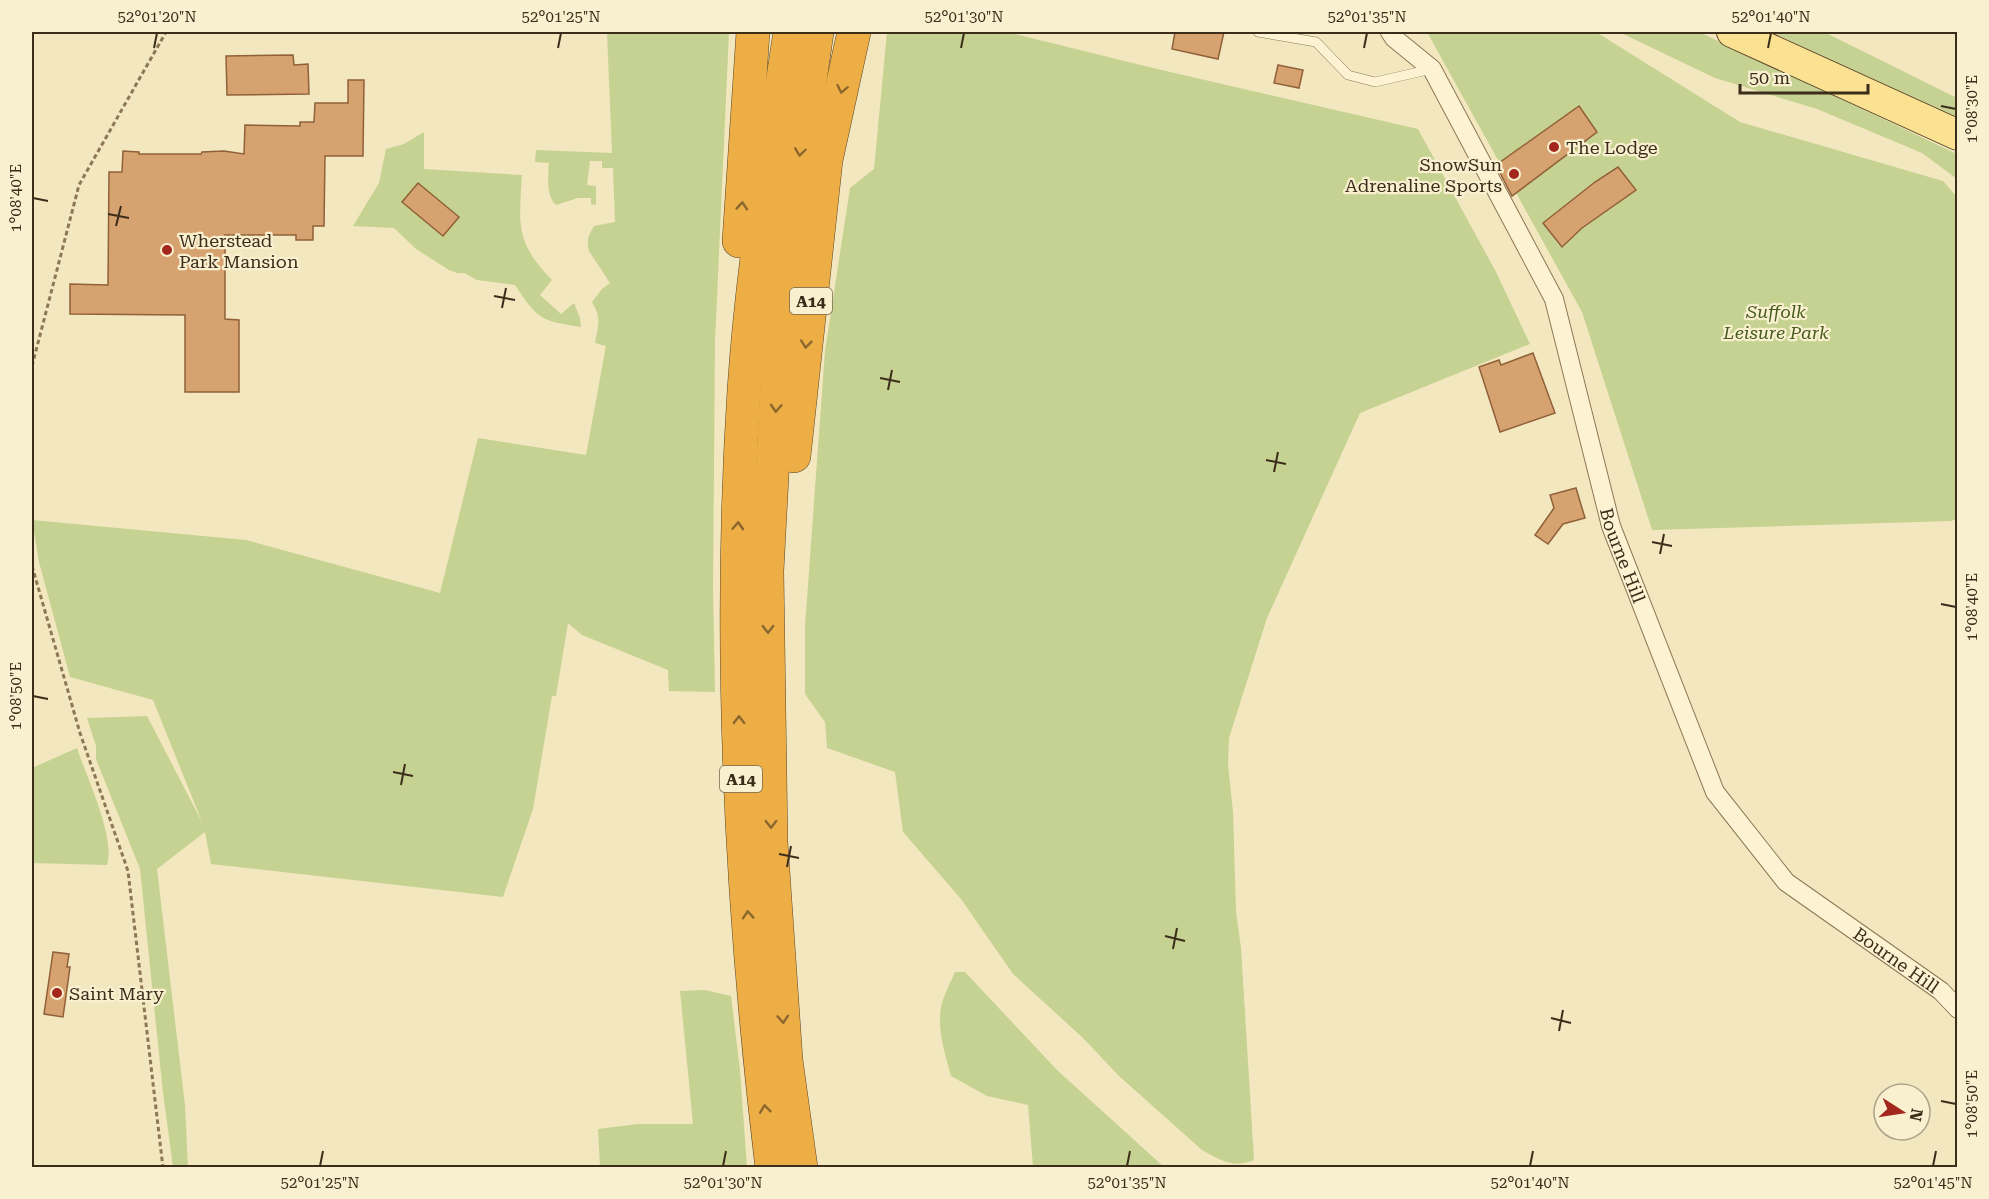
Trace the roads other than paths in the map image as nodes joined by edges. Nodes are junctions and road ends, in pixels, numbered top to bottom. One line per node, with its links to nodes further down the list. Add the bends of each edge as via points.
1 (753, 32): 10 (highway, A14, one-way to 1, via 734,331)
2 (790, 32): 10 (highway, A14, via 755,267)
3 (817, 32): 11 (highway, A14, one-way to 11, via 783,268)
4 (854, 32): 11 (highway, A14, one-way to 11, via 826,160 790,496)
5 (1258, 32): 8 (lane, via 1316,42 1348,75 1375,82)
6 (1390, 32): 8 (street, Bourne Hill)
7 (1732, 32): 9 (main road)
8 (1432, 69): 12 (street, Bourne Hill, via 1554,299 1611,526 1715,792 1786,882 1941,991)
9 (1958, 135)
10 (744, 389): 13 (highway, A14, one-way to 10, via 759,1059 742,839 736,570)
11 (767, 571): 14 (highway, A14, one-way to 14, via 771,842 786,1060)
12 (1958, 1009)
13 (772, 1167)
14 (801, 1167)

